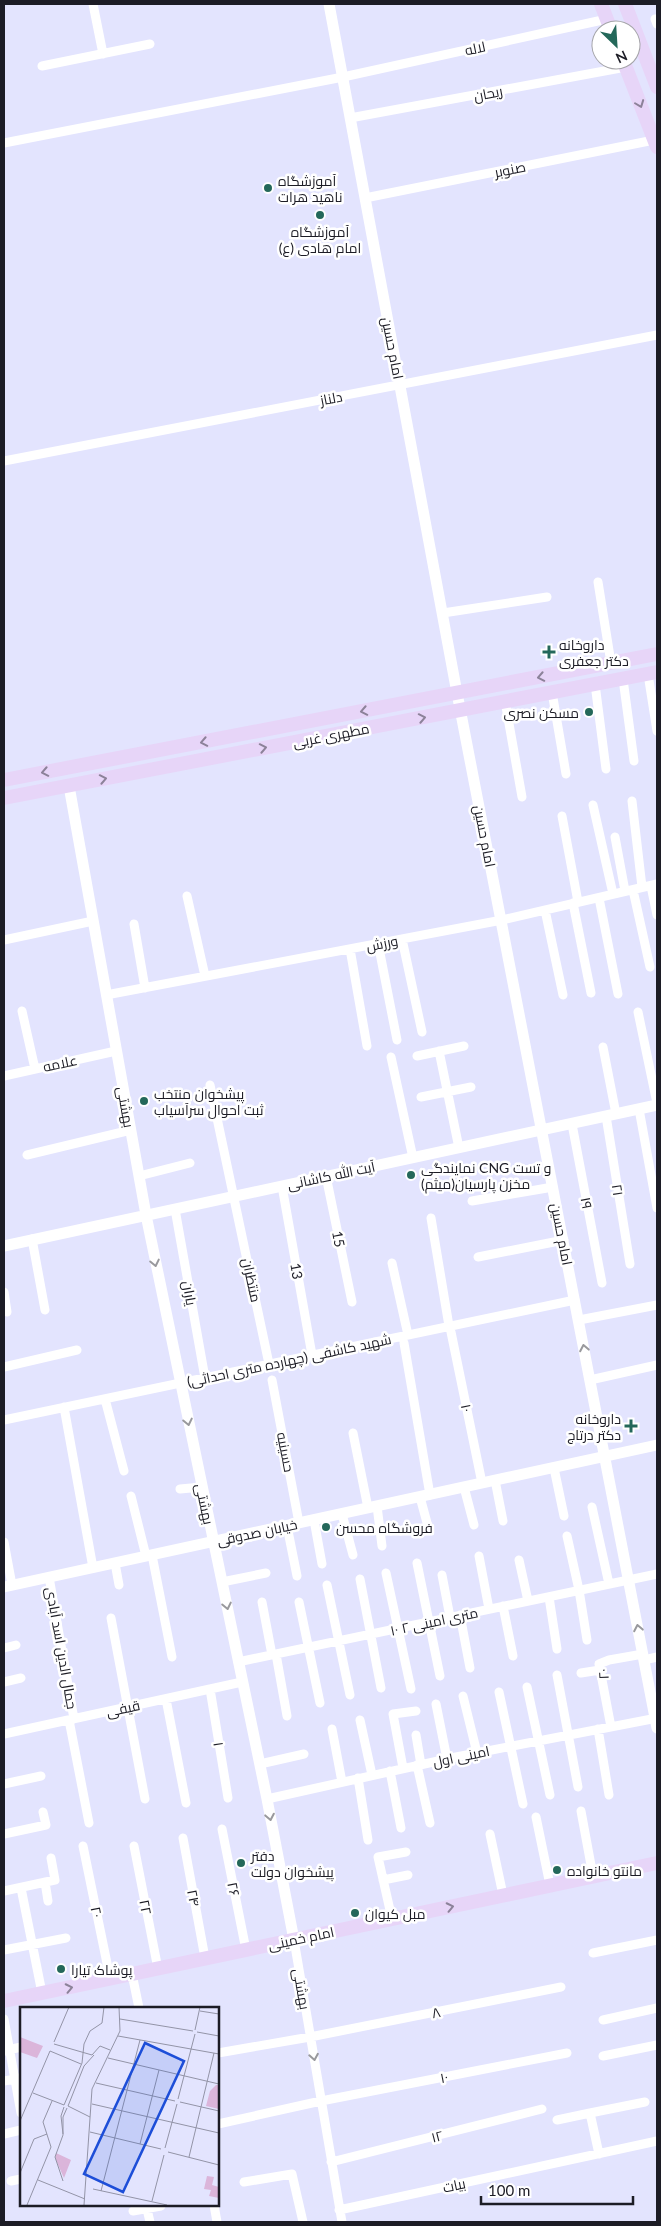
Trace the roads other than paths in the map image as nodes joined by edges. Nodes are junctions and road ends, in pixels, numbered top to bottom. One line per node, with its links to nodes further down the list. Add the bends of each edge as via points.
1 (93, 4): 10 (street)
2 (329, 4): 14 (street, امام حسین)
3 (601, 4): 6 (main road)
4 (625, 4): 15 (main road)
5 (657, 19): 7 (street)
6 (607, 20)
7 (657, 24)
8 (591, 29): 14 (street, لاله)
9 (150, 44): 10 (street)
10 (103, 54): 11 (street)
11 (42, 66)
12 (591, 70): 16 (street, ریحان)
13 (628, 70): 18 (main road, one-way to 18)
14 (343, 77): 16 (street, امام حسین); 17 (street, لاله)
15 (657, 87)
16 (350, 118): 19 (street, امام حسین)
17 (4, 143)
18 (656, 144): 19 (street, صنوبر)
19 (365, 198): 21 (street, امام حسین)
20 (657, 335): 21 (street, دلناز)
21 (400, 384): 22 (street, دلناز); 25 (street, امام حسین)
22 (4, 461)
23 (598, 582): 27 (street)
24 (547, 596): 25 (street)
25 (442, 613): 32 (street, امام حسین)
26 (657, 654): 27 (main road, مطهری غربی)
27 (611, 663): 32 (main road, مطهری غربی, one-way to 32)
28 (653, 673): 29 (main road, مطهری غربی); 35 (street)
29 (623, 679): 30 (main road, مطهری غربی); 36 (street)
30 (595, 684): 31 (main road, مطهری غربی); 37 (street)
31 (552, 692): 33 (main road, مطهری غربی); 38 (street)
32 (457, 693): 34 (street, امام حسین); 39 (main road, مطهری غربی, one-way to 39)
33 (505, 702): 34 (main road, مطهری غربی); 41 (street)
34 (461, 710): 40 (main road, مطهری غربی, one-way to 34); 55 (street, امام حسین)
35 (657, 732)
36 (634, 761)
37 (606, 768)
38 (566, 774)
39 (4, 780)
40 (69, 786): 42 (main road, مطهری غربی); 56 (street, بهشتی)
41 (522, 797)
42 (4, 798)
43 (632, 801): 47 (street)
44 (593, 805): 49 (street)
45 (562, 816): 52 (street)
46 (615, 837): 48 (street)
47 (650, 886): 48 (street, ورزش); 54 (street)
48 (629, 891): 49 (street, ورزش); 62 (street)
49 (613, 894): 51 (street, ورزش)
50 (187, 896): 63 (street)
51 (598, 898): 52 (street, ورزش); 66 (street)
52 (576, 903): 53 (street, ورزش); 65 (street)
53 (545, 910): 55 (street, ورزش); 68 (street)
54 (657, 915)
55 (502, 920): 58 (street, ورزش); 91 (street, امام حسین)
56 (93, 921): 59 (street); 67 (street, بهشتی)
57 (134, 924): 64 (street)
58 (402, 939): 60 (street, ورزش); 71 (street)
59 (4, 940)
60 (378, 943): 61 (street, ورزش); 72 (street)
61 (350, 949): 63 (street, ورزش); 73 (street)
62 (650, 967)
63 (205, 976): 64 (street, ورزش)
64 (145, 988): 67 (street, ورزش)
65 (591, 993)
66 (618, 994)
67 (106, 995): 76 (street, بهشتی)
68 (563, 995)
69 (22, 1011): 80 (street)
70 (638, 1012): 86 (street)
71 (422, 1032)
72 (397, 1040)
73 (367, 1046)
74 (464, 1046): 77 (street)
75 (603, 1047): 88 (street)
76 (116, 1051): 80 (street, علامه); 90 (street, بهشتی)
77 (439, 1051): 78 (street); 84 (street)
78 (417, 1056)
79 (391, 1057): 94 (street)
80 (35, 1069): 81 (street, علامه)
81 (4, 1076)
82 (210, 1085): 100 (street, منتظران)
83 (471, 1087): 84 (street)
84 (448, 1092): 85 (street); 92 (street)
85 (421, 1097)
86 (657, 1104): 87 (street, آیت الله کاشانی)
87 (639, 1110): 88 (street, آیت الله کاشانی); 102 (street)
88 (611, 1115): 89 (street, آیت الله کاشانی); 111 (street, ۲۱)
89 (572, 1124): 91 (street, آیت الله کاشانی); 112 (street, ۱۹)
90 (130, 1130): 93 (street); 96 (street, بهشتی)
91 (542, 1130): 92 (street, آیت الله کاشانی); 99 (street, امام حسین)
92 (460, 1148): 94 (street, آیت الله کاشانی)
93 (27, 1155)
94 (413, 1158): 97 (street, آیت الله کاشانی)
95 (190, 1163): 96 (street)
96 (139, 1176): 104 (street, بهشتی)
97 (326, 1176): 98 (street, آیت الله کاشانی); 115 (street, 15)
98 (282, 1186): 100 (street, آیت الله کاشانی); 123 (street, 13)
99 (553, 1188): 101 (street); 107 (street, امام حسین)
100 (234, 1196): 103 (street, آیت الله کاشانی); 124 (street, منتظران)
101 (472, 1201)
102 (657, 1208)
103 (175, 1209): 104 (street, آیت الله کاشانی); 127 (street, یاران)
104 (146, 1215): 106 (street, آیت الله کاشانی); 130 (street, بهشتی, one-way to 130)
105 (431, 1218): 120 (street, ۱۰)
106 (32, 1240): 108 (street, آیت الله کاشانی); 117 (street)
107 (564, 1240): 109 (street); 114 (street, امام حسین)
108 (4, 1246)
109 (478, 1257)
110 (392, 1263): 121 (street)
111 (630, 1264)
112 (602, 1283)
113 (4, 1292): 118 (street)
114 (575, 1300): 119 (street, امام حسین); 120 (street, شهید کاشفی (چهارده متری احداثی))
115 (352, 1302)
116 (657, 1305): 119 (street)
117 (45, 1310)
118 (7, 1312)
119 (579, 1320): 129 (street, امام حسین, one-way to 119)
120 (450, 1329): 121 (street, شهید کاشفی (چهارده متری احداثی)); 140 (street, ۱۰)
121 (406, 1339): 123 (street, شهید کاشفی (چهارده متری احداثی)); 145 (street, via 418,1417)
122 (77, 1350): 126 (street)
123 (312, 1355): 124 (street, شهید کاشفی (چهارده متری احداثی))
124 (269, 1364): 127 (street, شهید کاشفی (چهارده متری احداثی))
125 (657, 1365): 129 (street)
126 (4, 1367)
127 (205, 1378): 130 (street, شهید کاشفی (چهارده متری احداثی))
128 (272, 1380): 152 (street, حسینیه)
129 (590, 1380): 136 (street, امام حسین)
130 (180, 1383): 131 (street, شهید کاشفی (چهارده متری احداثی)); 141 (street, بهشتی, one-way to 141)
131 (105, 1399): 132 (street, شهید کاشفی (چهارده متری احداثی)); 138 (street)
132 (64, 1407): 133 (street, شهید کاشفی (چهارده متری احداثی)); 166 (street)
133 (4, 1420)
134 (353, 1433): 146 (street)
135 (657, 1445): 136 (street, خیابان صدوقی)
136 (605, 1456): 137 (street, خیابان صدوقی); 174 (street, امام حسین)
137 (554, 1468): 139 (street, خیابان صدوقی); 149 (street)
138 (124, 1471)
139 (495, 1480): 140 (street, خیابان صدوقی); 151 (street)
140 (482, 1483): 142 (street, خیابان صدوقی)
141 (202, 1487): 143 (street); 157 (street, بهشتی)
142 (464, 1487): 145 (street, خیابان صدوقی); 153 (street)
143 (180, 1489)
144 (130, 1496): 160 (street)
145 (425, 1496): 146 (street, خیابان صدوقی); 154 (street)
146 (372, 1507): 148 (street, خیابان صدوقی); 158 (street)
147 (592, 1508): 176 (street)
148 (342, 1514): 150 (street, خیابان صدوقی); 159 (street)
149 (564, 1516)
150 (314, 1520): 152 (street, خیابان صدوقی); 165 (street)
151 (503, 1521)
152 (293, 1524): 157 (street, خیابان صدوقی); 171 (street)
153 (474, 1525)
154 (428, 1530)
155 (567, 1536): 180 (street)
156 (4, 1542): 179 (street)
157 (213, 1542): 160 (street, خیابان صدوقی); 175 (street, بهشتی)
158 (382, 1546)
159 (353, 1555)
160 (149, 1556): 163 (street, خیابان صدوقی); 201 (street)
161 (479, 1556): 186 (street)
162 (519, 1560): 182 (street)
163 (115, 1563): 166 (street, خیابان صدوقی); 177 (street)
164 (417, 1563): 190 (street)
165 (322, 1564)
166 (93, 1568): 172 (street, خیابان صدوقی)
167 (266, 1573): 175 (street)
168 (386, 1573): 191 (street)
169 (657, 1574): 174 (street, ۱۰ متری امینی ۲)
170 (442, 1575): 189 (street)
171 (296, 1576)
172 (50, 1577): 179 (street, خیابان صدوقی); 226 (street, جمال الدین اسد آبادی)
173 (360, 1579): 192 (street)
174 (629, 1580): 176 (street, ۱۰ متری امینی ۲); 202 (street, امام حسین, one-way to 174)
175 (222, 1582): 204 (street, بهشتی, one-way to 204)
176 (609, 1584): 180 (street, ۱۰ متری امینی ۲)
177 (119, 1585)
178 (327, 1585): 194 (street)
179 (8, 1586)
180 (579, 1590): 181 (street, ۱۰ متری امینی ۲); 193 (street)
181 (548, 1596): 182 (street, ۱۰ متری امینی ۲); 198 (street)
182 (528, 1601): 185 (street, ۱۰ متری امینی ۲)
183 (262, 1602): 199 (street)
184 (299, 1602): 196 (street)
185 (503, 1606): 186 (street, ۱۰ متری امینی ۲); 200 (street)
186 (489, 1609): 187 (street, ۱۰ متری امینی ۲)
187 (460, 1615): 189 (street, ۱۰ متری امینی ۲); 205 (street)
188 (111, 1618): 223 (street)
189 (450, 1618): 190 (street, ۱۰ متری امینی ۲)
190 (430, 1622): 191 (street, ۱۰ متری امینی ۲); 208 (street)
191 (398, 1628): 192 (street, ۱۰ متری امینی ۲); 216 (street)
192 (370, 1634): 194 (street, ۱۰ متری امینی ۲); 214 (street)
193 (587, 1640)
194 (339, 1641): 196 (street, ۱۰ متری امینی ۲); 218 (street)
195 (16, 1645): 197 (street)
196 (309, 1647): 199 (street, ۱۰ متری امینی ۲); 221 (street)
197 (4, 1648)
198 (558, 1649)
199 (274, 1655): 204 (street, ۱۰ متری امینی ۲); 225 (street)
200 (513, 1656)
201 (172, 1657)
202 (644, 1657): 203 (street); 206 (street, ۲۰, via 610,1660 599,1664); 228 (street, امام حسین)
203 (657, 1657)
204 (238, 1662): 212 (street, بهشتی)
205 (470, 1668)
206 (600, 1670): 207 (street); 229 (street, ۲۰)
207 (581, 1673)
208 (440, 1676)
209 (557, 1676): 234 (street)
210 (21, 1678): 211 (street)
211 (4, 1682)
212 (242, 1682): 215 (street, قیفی); 240 (street, بهشتی)
213 (527, 1687): 235 (street)
214 (381, 1688)
215 (210, 1689): 220 (street, قیفی); 252 (street, ۱)
216 (411, 1690)
217 (499, 1692): 236 (street)
218 (350, 1695)
219 (463, 1696): 237 (street)
220 (166, 1699): 223 (street, قیفی); 255 (street)
221 (320, 1703)
222 (436, 1704): 239 (street)
223 (127, 1707): 226 (street, قیفی); 253 (street)
224 (416, 1712): 242 (street, via 393,1714)
225 (287, 1716)
226 (72, 1720): 232 (street, قیفی); 261 (street, جمال الدین اسد آبادی)
227 (360, 1720): 244 (street)
228 (657, 1721): 229 (street, امینی اول)
229 (611, 1727): 231 (street, امینی اول)
230 (332, 1729): 247 (street)
231 (598, 1729): 234 (street, امینی اول); 251 (street)
232 (4, 1734)
233 (416, 1735): 241 (street)
234 (567, 1735): 235 (street, امینی اول); 249 (street)
235 (539, 1741): 236 (street, امینی اول); 250 (street)
236 (511, 1746): 237 (street, امینی اول); 256 (street)
237 (477, 1752): 239 (street, امینی اول)
238 (304, 1754): 240 (street)
239 (447, 1759): 241 (street, امینی اول)
240 (260, 1764): 254 (street, بهشتی)
241 (419, 1765): 242 (street, امینی اول); 260 (street)
242 (403, 1768): 243 (street, امینی اول)
243 (390, 1771): 244 (street, امینی اول); 262 (street)
244 (372, 1775): 246 (street, امینی اول)
245 (41, 1776): 248 (street)
246 (358, 1778): 247 (street, امینی اول); 267 (street)
247 (342, 1782): 254 (street, امینی اول)
248 (4, 1784)
249 (578, 1787)
250 (550, 1795)
251 (609, 1795)
252 (228, 1798)
253 (145, 1799)
254 (267, 1799): 284 (street, بهشتی, one-way to 284)
255 (186, 1804)
256 (523, 1804)
257 (581, 1811): 274 (street)
258 (43, 1812): 264 (street, via 46,1825)
259 (536, 1817): 277 (street)
260 (430, 1823)
261 (89, 1824)
262 (400, 1828)
263 (222, 1829): 288 (street, ۲۶)
264 (4, 1834)
265 (490, 1834): 280 (street)
266 (183, 1838): 290 (street, ۲۴)
267 (368, 1840)
268 (83, 1846): 293 (street, ۲۰)
269 (134, 1846): 291 (street, ۲۲)
270 (406, 1852): 275 (street, via 378,1857)
271 (52, 1858): 276 (street, via 55,1880)
272 (657, 1863): 274 (main road, امام خمینی)
273 (408, 1875): 275 (street)
274 (593, 1876): 277 (main road, امام خمینی)
275 (383, 1880): 282 (street)
276 (45, 1882): 278 (street); 281 (street)
277 (550, 1885): 280 (main road, امام خمینی)
278 (21, 1888): 279 (street); 286 (street)
279 (4, 1891)
280 (503, 1895): 282 (main road, امام خمینی, one-way to 280)
281 (48, 1901)
282 (392, 1919): 284 (main road, امام خمینی)
283 (66, 1938): 286 (street)
284 (294, 1940): 288 (main road, امام خمینی); 301 (street, بهشتی)
285 (657, 1940): 289 (street)
286 (33, 1945): 287 (street); 295 (street)
287 (4, 1950)
288 (246, 1950): 290 (main road, امام خمینی)
289 (594, 1953)
290 (205, 1958): 291 (main road, امام خمینی)
291 (158, 1968): 292 (main road, امام خمینی)
292 (132, 1974): 293 (main road, امام خمینی); 297 (street)
293 (110, 1978): 295 (main road, امام خمینی, one-way to 293)
294 (561, 1987): 301 (street, ۸)
295 (42, 1993): 296 (main road, امام خمینی)
296 (4, 2001)
297 (139, 2007)
298 (657, 2008): 300 (street)
299 (4, 2020): 304 (street)
300 (602, 2020)
301 (310, 2037): 305 (street, ۸); 311 (street, بهشتی, one-way to 311)
302 (657, 2044): 307 (street)
303 (20, 2048): 304 (street)
304 (7, 2051): 308 (street)
305 (219, 2053)
306 (567, 2053): 311 (street, ۱۰)
307 (603, 2056)
308 (18, 2078): 309 (street); 310 (street)
309 (4, 2082)
310 (20, 2101)
311 (321, 2101): 316 (street, ۱۰); 321 (street, بهشتی)
312 (645, 2102): 314 (street)
313 (542, 2109): 321 (street, ۱۲)
314 (590, 2113): 315 (street); 320 (street)
315 (557, 2120)
316 (219, 2124)
317 (20, 2130): 318 (street)
318 (4, 2134)
319 (657, 2141): 320 (street, بیات)
320 (599, 2154): 328 (street, بیات)
321 (331, 2162): 328 (street, بهشتی)
322 (20, 2179): 323 (street)
323 (11, 2181)
324 (244, 2182): 332 (street, via 292,2174)
325 (161, 2206): 327 (street)
326 (214, 2206): 331 (street)
327 (147, 2209): 329 (street); 330 (street)
328 (340, 2210): 333 (street, بهشتی)
329 (134, 2211)
330 (150, 2222)
331 (217, 2222)
332 (303, 2222)
333 (342, 2222)

